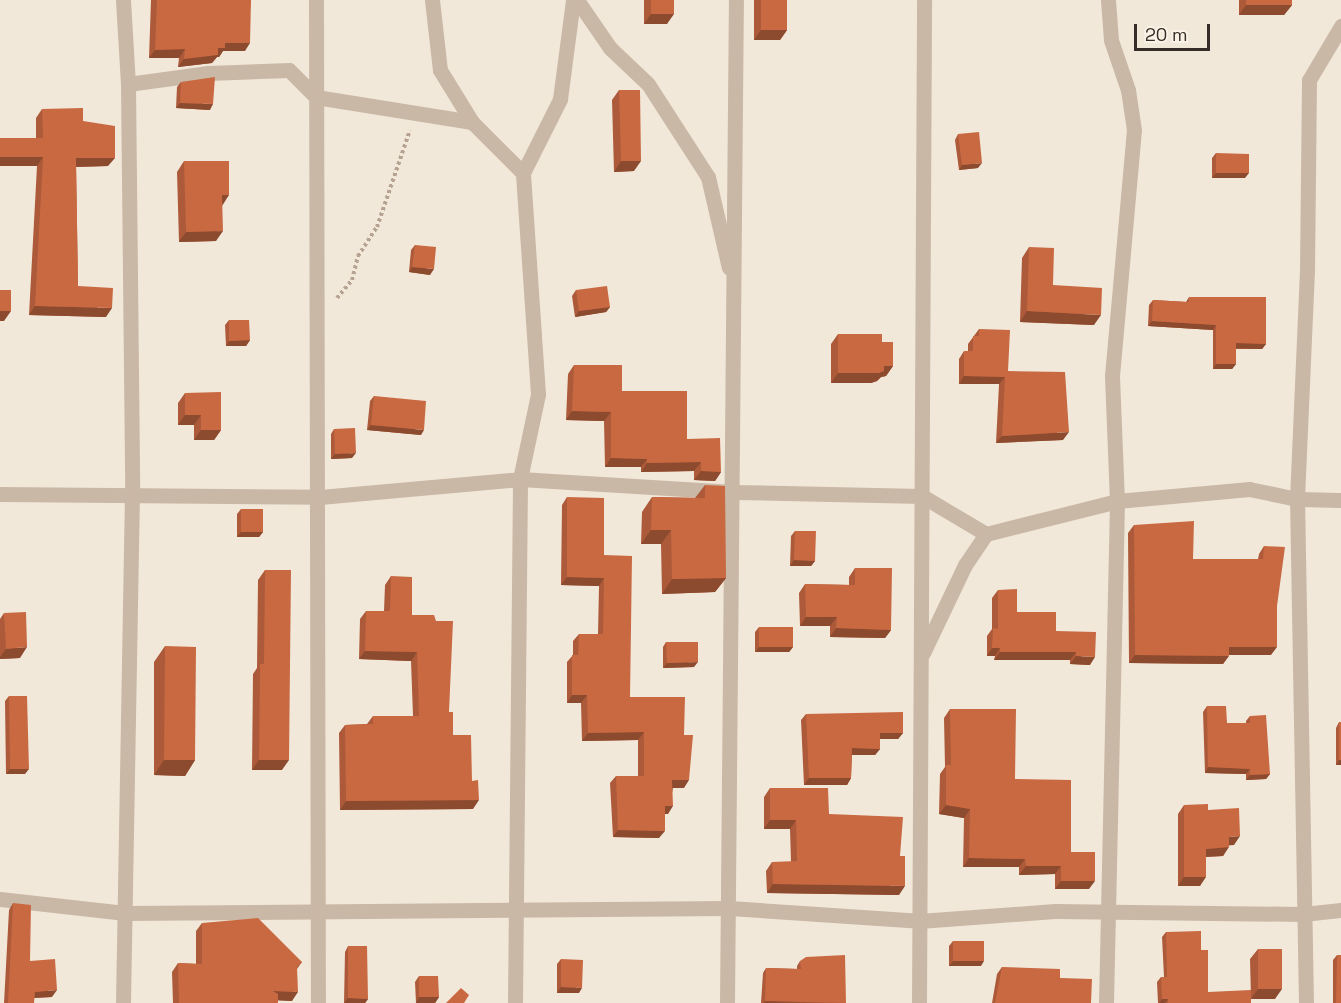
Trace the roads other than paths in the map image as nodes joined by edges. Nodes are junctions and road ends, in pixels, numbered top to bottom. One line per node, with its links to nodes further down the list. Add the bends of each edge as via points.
1 (123, 0): 9 (street)
2 (316, 0): 10 (street)
3 (432, 0): 11 (street, via 440,70)
4 (575, 0): 12 (street, via 560,99); 15 (street, via 610,48 648,84 708,177 731,279)
5 (736, 0): 15 (street)
6 (924, 0): 17 (street)
7 (1108, 0): 21 (street, via 1111,40 1128,90 1134,130 1113,376)
8 (1341, 26): 19 (street, via 1309,80 1307,271)
9 (128, 84): 10 (street, via 208,73 290,70); 14 (street)
10 (316, 97): 11 (street); 18 (street)
11 (472, 122): 12 (street)
12 (523, 173): 13 (street, via 538,394)
13 (520, 479): 15 (street); 18 (street); 27 (street)
14 (132, 492): 16 (street); 18 (street); 31 (street)
15 (734, 492): 17 (street); 23 (street); 26 (street)
16 (0, 494)
17 (922, 496): 22 (street); 24 (street)
18 (320, 497): 30 (street)
19 (1297, 499): 20 (street); 21 (street, via 1249,489); 32 (street)
20 (1341, 500)
21 (1117, 501): 22 (street); 28 (street)
22 (986, 534): 24 (street, via 965,565)
23 (729, 589)
24 (920, 658): 33 (street)
25 (0, 898): 31 (street)
26 (730, 908): 27 (street); 33 (street); 37 (street)
27 (515, 910): 30 (street); 36 (street)
28 (1108, 910): 32 (street); 33 (street); 39 (street)
29 (1341, 910): 32 (street)
30 (321, 912): 31 (street); 35 (street)
31 (125, 914): 34 (street)
32 (1303, 914): 40 (street)
33 (919, 921): 38 (street)
34 (123, 1003)
35 (318, 1003)
36 (515, 1003)
37 (727, 1003)
38 (918, 1003)
39 (1106, 1003)
40 (1306, 1003)

